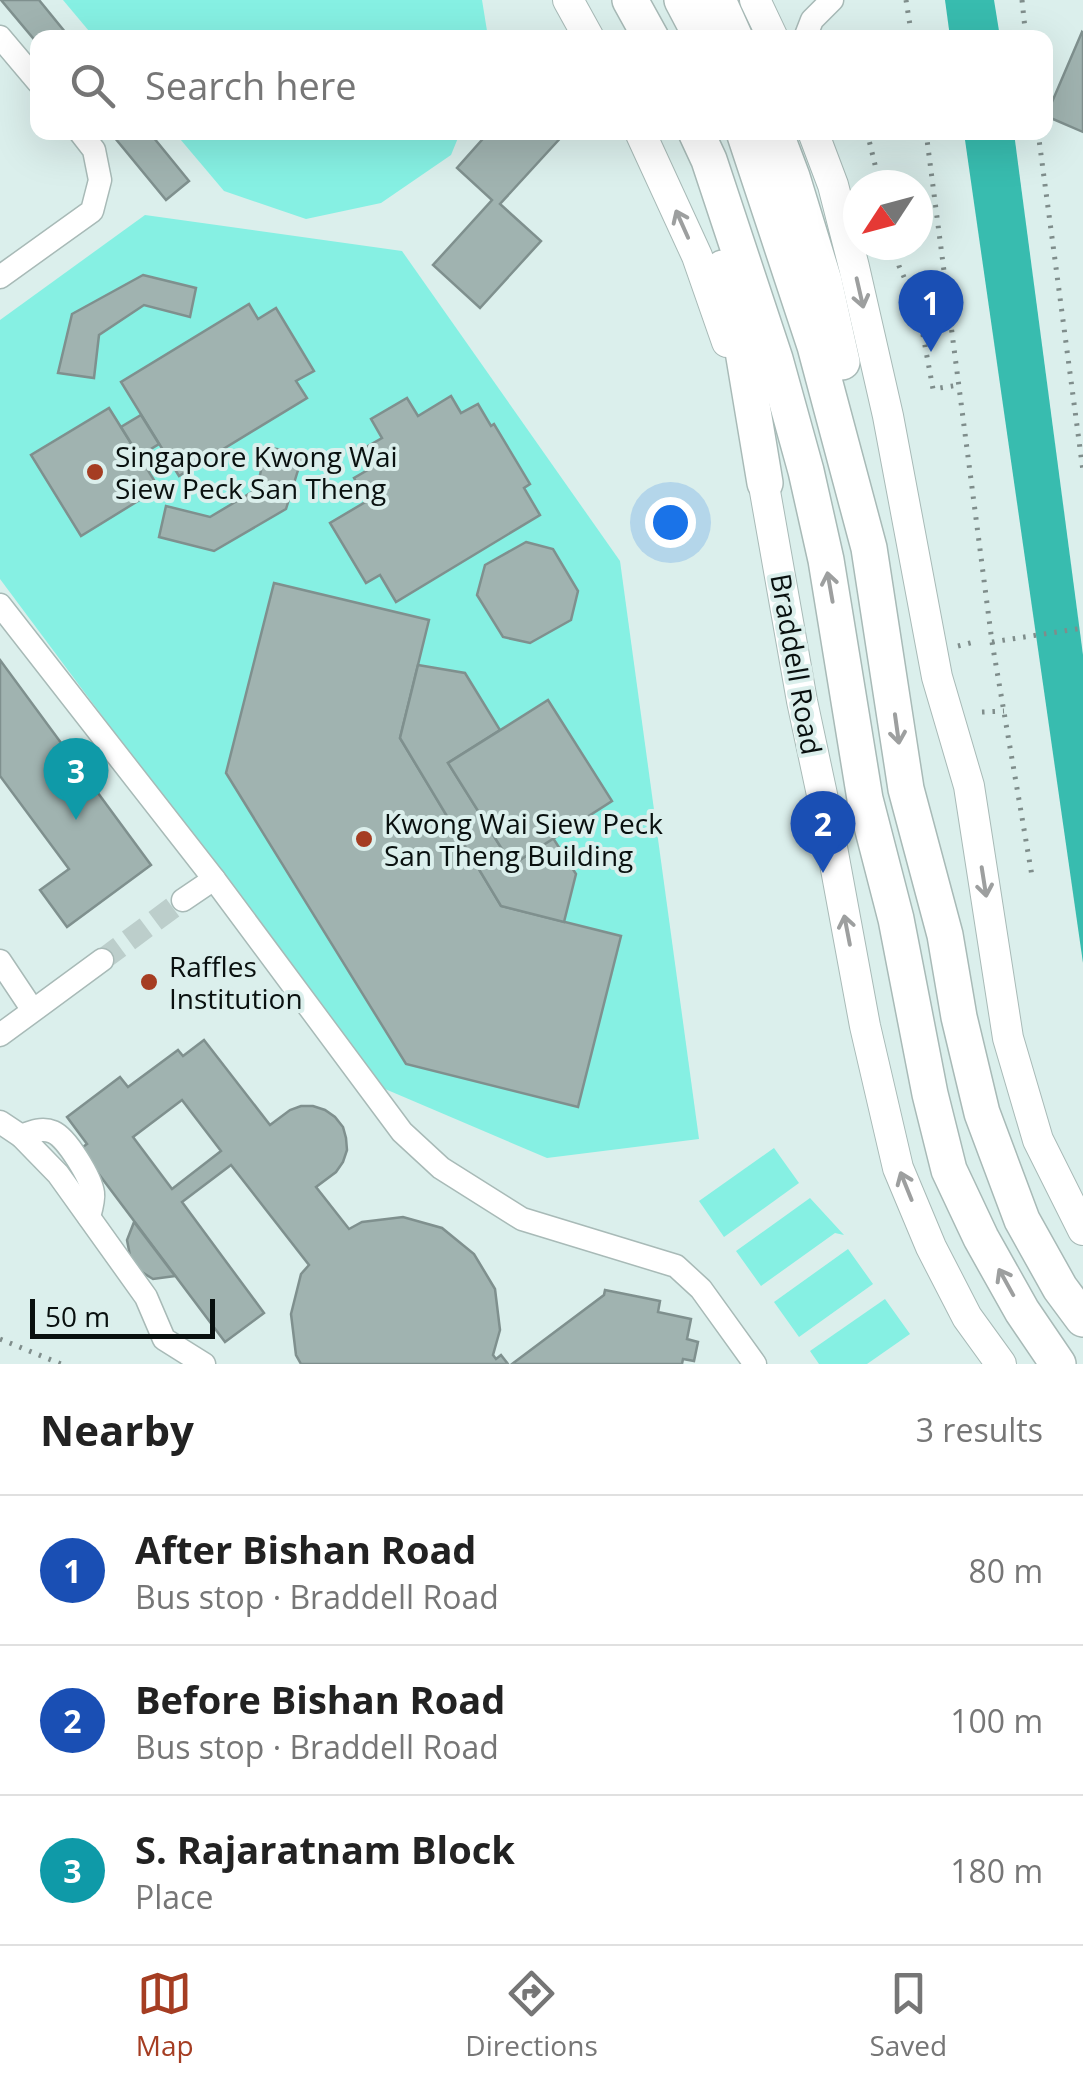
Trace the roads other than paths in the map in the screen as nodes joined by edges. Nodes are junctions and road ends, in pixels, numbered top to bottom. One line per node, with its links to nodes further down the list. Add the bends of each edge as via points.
1 (568, 0): 8 (main road)
2 (620, 0): 9 (highway)
3 (630, 0): 10 (highway)
4 (682, 0): 11 (highway)
5 (718, 0): 12 (highway)
6 (755, 0): 13 (main road)
7 (832, 0): 14 (street)
8 (585, 30)
9 (635, 30)
10 (647, 30)
11 (698, 30)
12 (732, 30)
13 (770, 30)
14 (808, 30)
15 (0, 37): 16 (street)
16 (30, 73)
17 (86, 140): 24 (street, via 100,180 92,210)
18 (644, 140): 25 (main road, Braddell Road, one-way to 18, via 697,256)
19 (681, 140): 25 (highway, via 726,278)
20 (700, 140): 40 (highway, Braddell Road, one-way to 20, via 1022,1311 948,1170 865,799 806,471)
21 (747, 140): 26 (highway, via 816,346)
22 (778, 140): 26 (highway, via 824,281 861,434)
23 (816, 140): 35 (main road, one-way to 35, via 854,267 937,677 969,786 1008,1038 1038,1140)
24 (0, 277)
25 (765, 483): 39 (main road, Braddell Road, one-way to 25, via 930,1247 898,1168 865,1026)
26 (869, 548): 36 (highway, one-way to 36, via 906,789 982,1113 1022,1220)
27 (0, 605): 28 (street)
28 (214, 879): 29 (street); 38 (street, via 402,1132 441,1168 522,1219 676,1266 702,1289)
29 (183, 900)
30 (102, 960): 32 (street)
31 (0, 961): 32 (street)
32 (32, 1009): 33 (street)
33 (0, 1035)
34 (0, 1122): 37 (street, via 58,1174 146,1297 164,1339)
35 (1083, 1230)
36 (1083, 1320)
37 (204, 1364)
38 (755, 1364)
39 (1001, 1364)
40 (1058, 1364)

